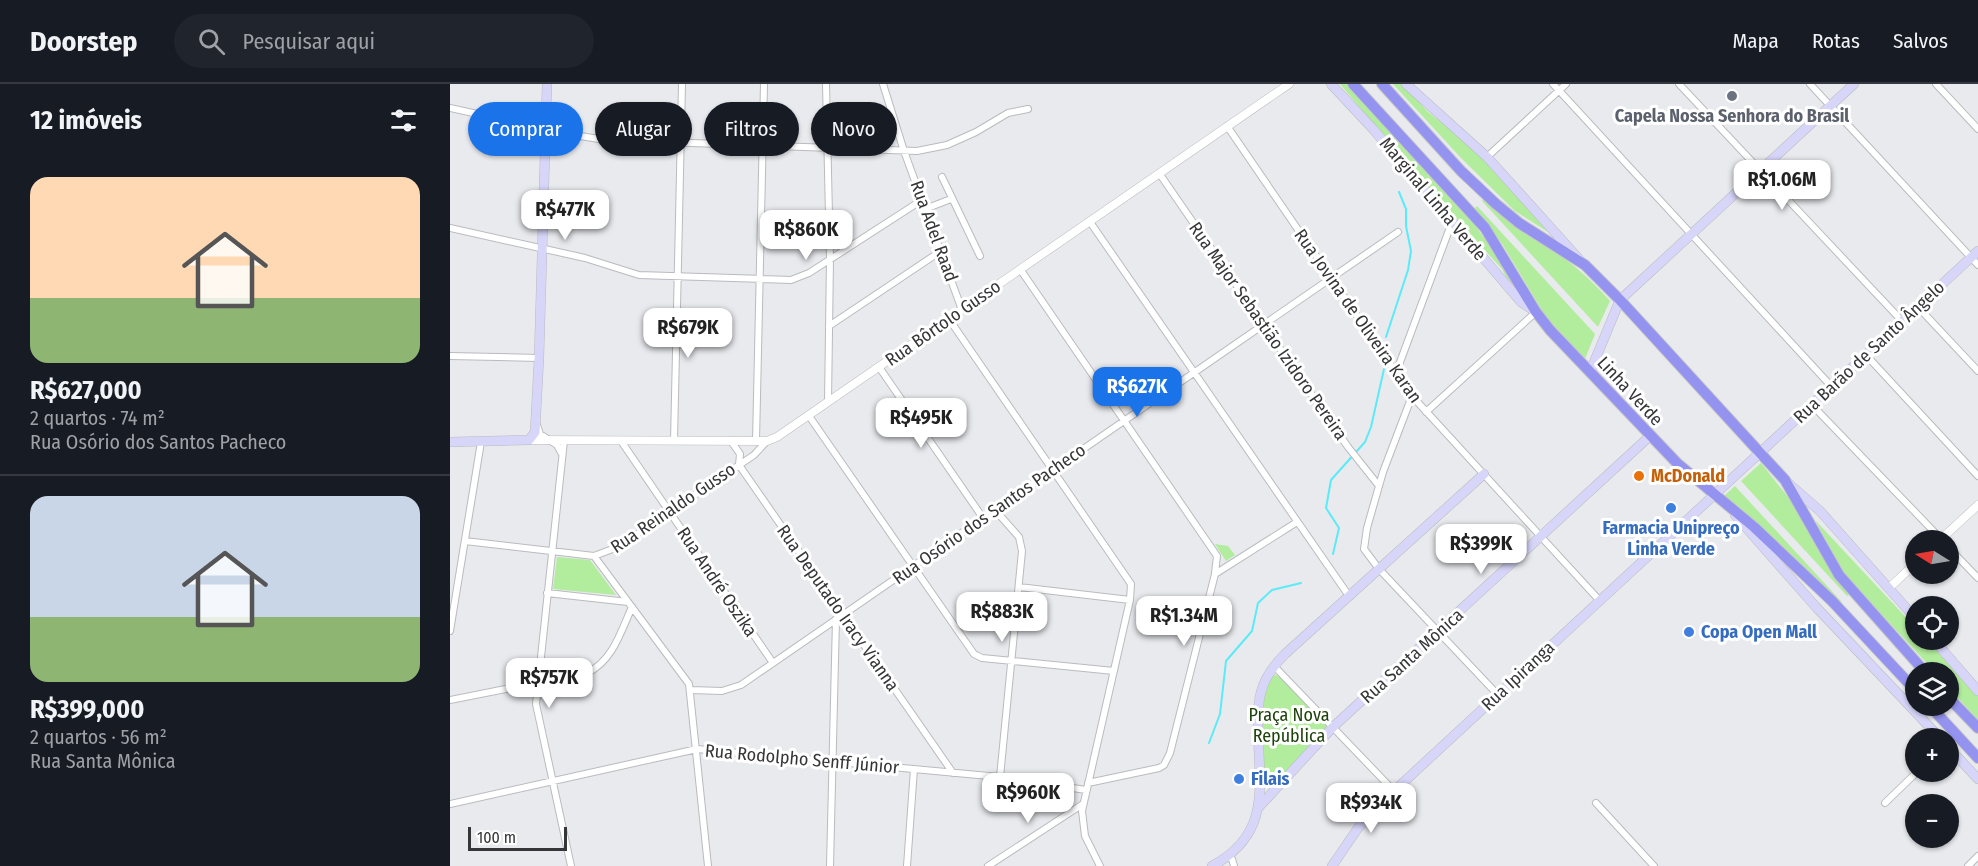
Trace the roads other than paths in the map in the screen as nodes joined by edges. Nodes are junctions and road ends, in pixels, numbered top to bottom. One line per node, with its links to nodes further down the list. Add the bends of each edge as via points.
1 (547, 84): 18 (main road)
2 (682, 84): 19 (street)
3 (764, 84): 20 (street)
4 (826, 84): 21 (street)
5 (883, 84): 29 (street, Rua Adel Raad)
6 (1289, 84): 26 (street, Rua Bôrtolo Gusso)
7 (1331, 84): 42 (main road, Marginal Linha Verde)
8 (1353, 84): 59 (highway, Linha Verde, via 1485,228)
9 (1382, 84): 51 (highway, via 1496,204)
10 (1406, 84): 34 (main road)
11 (1552, 84): 17 (street)
12 (1566, 84): 17 (street)
13 (1679, 84): 35 (street)
14 (1810, 84): 22 (street)
15 (1854, 84): 22 (main road)
16 (1936, 84): 27 (street)
17 (1559, 91): 34 (street); 45 (street)
18 (546, 102)
19 (681, 102)
20 (763, 102)
21 (826, 102)
22 (1830, 106): 35 (main road); 49 (street)
23 (450, 108): 25 (street)
24 (1028, 109): 29 (street, via 1008,113 947,145 927,151)
25 (468, 112)
26 (1227, 126): 36 (street, Rua Bôrtolo Gusso); 54 (street, Rua Jovina de Oliveira Karan)
27 (1978, 129)
28 (897, 151): 29 (street)
29 (904, 151): 39 (street, Rua Adel Raad)
30 (544, 156): 46 (main road)
31 (680, 156): 53 (street)
32 (762, 156): 55 (street)
33 (827, 156): 50 (street)
34 (1487, 157): 51 (main road)
35 (1761, 170): 45 (main road); 61 (street)
36 (1159, 173): 41 (street, Rua Bôrtolo Gusso); 62 (street, Rua Major Sebastião Izidoro Pereira)
37 (942, 177): 38 (street)
38 (951, 199): 40 (street); 48 (street)
39 (922, 200): 40 (street, Rua Adel Raad); 50 (street)
40 (926, 209): 47 (street, Rua Adel Raad)
41 (1090, 222): 52 (street, Rua Bôrtolo Gusso); 69 (street)
42 (1452, 222): 59 (main road, Marginal Linha Verde, via 1521,302); 71 (street)
43 (450, 228): 46 (street)
44 (1398, 232): 54 (street, Rua Osório dos Santos Pacheco)
45 (1691, 234): 56 (main road); 72 (street)
46 (542, 248): 53 (street, via 639,275); 66 (main road)
47 (941, 251): 58 (street, Rua Adel Raad); 63 (street)
48 (980, 256)
49 (1976, 258): 57 (main road, Rua Barão de Santo Ângelo)
50 (830, 259): 55 (street, via 796,279); 63 (street)
51 (1585, 265): 56 (highway)
52 (1020, 269): 58 (street, Rua Bôrtolo Gusso); 78 (street)
53 (677, 277): 55 (street); 85 (street)
54 (1331, 278): 62 (street, Rua Osório dos Santos Pacheco); 71 (street, Rua Jovina de Oliveira Karan)
55 (759, 279): 87 (street)
56 (1620, 300): 70 (main road); 91 (highway)
57 (1918, 307): 61 (main road, Rua Barão de Santo Ângelo); 68 (street)
58 (962, 310): 60 (street, Rua Bôrtolo Gusso)
59 (1536, 312): 70 (highway, Linha Verde); 76 (street)
60 (949, 319): 67 (street, Rua Bôrtolo Gusso); 94 (street)
61 (1902, 321): 64 (main road, Rua Barão de Santo Ângelo)
62 (1263, 324): 69 (street, Rua Osório dos Santos Pacheco); 98 (street, Rua Major Sebastião Izidoro Pereira, via 1347,447)
63 (829, 326): 74 (street)
64 (1866, 355): 72 (main road, Rua Barão de Santo Ângelo); 96 (street)
65 (450, 356): 66 (street)
66 (539, 358): 79 (main road)
67 (879, 367): 74 (street, Rua Bôrtolo Gusso); 104 (street)
68 (1978, 371)
69 (1194, 372): 78 (street, Rua Osório dos Santos Pacheco); 105 (street)
70 (1590, 372): 80 (highway, Linha Verde)
71 (1396, 373): 73 (street, Rua Jovina de Oliveira Karan)
72 (1832, 387): 75 (main road, Rua Barão de Santo Ângelo)
73 (1412, 396): 76 (street, Rua Jovina de Oliveira Karan); 98 (street)
74 (828, 402): 77 (street, Rua Bôrtolo Gusso)
75 (1812, 405): 91 (main road, Rua Barão de Santo Ângelo); 106 (street)
76 (1426, 412): 95 (street, Rua Jovina de Oliveira Karan)
77 (809, 416): 88 (street, Rua Bôrtolo Gusso); 113 (street)
78 (1124, 420): 94 (street, Rua Osório dos Santos Pacheco); 116 (street, via 1217,556)
79 (537, 424): 81 (main road); 82 (street, via 540,434)
80 (1650, 436): 99 (highway, Linha Verde); 108 (main road, Rua Santa Mônica)
81 (529, 440): 82 (street, Rua Bôrtolo Gusso); 90 (main road, Rua Bôrtolo Gusso)
82 (552, 441): 83 (street, Rua Bôrtolo Gusso); 92 (street)
83 (564, 441): 84 (street, Rua Bôrtolo Gusso); 92 (street)
84 (621, 441): 85 (street, Rua Bôrtolo Gusso); 103 (street, Rua André Oszika)
85 (674, 441): 86 (street, Rua Bôrtolo Gusso)
86 (731, 441): 87 (street, Rua Bôrtolo Gusso); 93 (street, Rua Deputado Iracy Vianna, via 740,454)
87 (756, 441): 88 (street, Rua Bôrtolo Gusso)
88 (766, 441): 93 (street, Rua Reinaldo Gusso)
89 (450, 442): 90 (main road, Rua Bôrtolo Gusso)
90 (481, 442): 109 (street)
91 (1759, 453): 97 (highway); 99 (main road, Rua Barão de Santo Ângelo)
92 (562, 454): 110 (street)
93 (739, 465): 103 (street, Rua Reinaldo Gusso); 126 (street, Rua Deputado Iracy Vianna)
94 (1053, 470): 102 (street, Rua Osório dos Santos Pacheco); 122 (street, via 1128,580 1132,589)
95 (1484, 474): 108 (street, Rua Jovina de Oliveira Karan); 114 (main road)
96 (1978, 476)
97 (1785, 480): 119 (main road, via 1820,511); 132 (highway, via 1839,575)
98 (1379, 486): 114 (street, via 1364,544)
99 (1714, 495): 100 (highway, Linha Verde); 123 (main road, Rua Ipiranga)
100 (1726, 504): 136 (highway, Linha Verde, via 1832,601); 145 (main road)
101 (1978, 505): 107 (street)
102 (995, 510): 104 (street, Rua Osório dos Santos Pacheco); 118 (street, via 1022,543)
103 (669, 512): 111 (street, Rua Reinaldo Gusso, via 618,547); 133 (street, Rua André Oszika)
104 (983, 518): 113 (street, Rua Osório dos Santos Pacheco)
105 (1297, 522): 116 (street); 121 (street)
106 (1931, 530)
107 (1952, 530)
108 (1541, 537): 123 (street, Rua Jovina de Oliveira Karan); 129 (main road, Rua Santa Mônica)
109 (465, 541): 110 (street, Rua Reinaldo Gusso); 128 (street)
110 (552, 551): 111 (street, Rua Reinaldo Gusso); 120 (street)
111 (594, 556): 124 (street)
112 (1959, 558): 117 (street)
113 (912, 566): 126 (street, Rua Osório dos Santos Pacheco); 131 (street, via 974,654)
114 (1379, 569): 121 (main road); 129 (street)
115 (1905, 573): 119 (street)
116 (1215, 574): 157 (street, Rua Rodolpho Senff Júnior, via 1168,760 1154,770)
117 (1978, 578)
118 (1019, 587): 122 (street); 131 (street)
119 (1889, 588): 125 (main road)
120 (547, 593): 124 (street); 137 (street)
121 (1349, 596): 134 (main road)
122 (1130, 600): 135 (street)
123 (1600, 601): 140 (main road, Rua Ipiranga)
124 (630, 604): 137 (street, via 612,651 601,664 587,673); 138 (street)
125 (1905, 606)
126 (843, 614): 127 (street, Rua Osório dos Santos Pacheco); 152 (street, Rua Deputado Iracy Vianna)
127 (836, 619): 133 (street, Rua Osório dos Santos Pacheco); 150 (street)
128 (450, 631)
129 (1438, 632): 140 (street); 144 (main road, Rua Santa Mônica)
130 (1943, 650): 139 (main road)
131 (1012, 661): 135 (street); 153 (street)
132 (1916, 662)
133 (773, 663): 138 (street, Rua Osório dos Santos Pacheco, via 728,690)
134 (1274, 666): 144 (street); 163 (main road, via 1258,705)
135 (1114, 671): 157 (street)
136 (1905, 679)
137 (537, 682): 141 (street); 155 (street, via 537,711)
138 (691, 690): 147 (street)
139 (1978, 691)
140 (1498, 695): 158 (main road, Rua Ipiranga)
141 (450, 700)
142 (1959, 708): 146 (highway)
143 (1939, 716): 148 (highway)
144 (1333, 727): 158 (street); 163 (main road, Rua Santa Mônica)
145 (1931, 728)
146 (1978, 728)
147 (697, 749): 150 (street, Rua Rodolpho Senff Júnior); 155 (street, Rua Rodolpho Senff Júnior); 167 (street)
148 (1978, 758)
149 (1959, 759): 154 (main road)
150 (833, 762): 151 (street, Rua Rodolpho Senff Júnior); 168 (street)
151 (914, 769): 152 (street, Rua Rodolpho Senff Júnior); 169 (street)
152 (953, 773): 153 (street, Rua Rodolpho Senff Júnior)
153 (1000, 777): 157 (street, Rua Rodolpho Senff Júnior)
154 (1978, 779)
155 (552, 781): 161 (street, Rua Rodolpho Senff Júnior); 166 (street)
156 (1906, 782): 160 (street)
157 (1087, 786): 162 (street)
158 (1394, 791): 174 (main road, Rua Ipiranga, via 1358,828)
159 (1596, 803): 175 (street)
160 (1884, 803)
161 (450, 804)
162 (1083, 804): 170 (street); 171 (street, via 1085,836)
163 (1258, 808): 165 (main road, via 1242,844)
164 (1978, 856): 176 (street)
165 (1227, 857): 172 (main road); 173 (street)
166 (571, 866)
167 (708, 866)
168 (831, 866)
169 (907, 866)
170 (988, 866)
171 (1101, 866)
172 (1212, 866)
173 (1234, 866)
174 (1332, 866)
175 (1654, 866)
176 (1968, 866)

